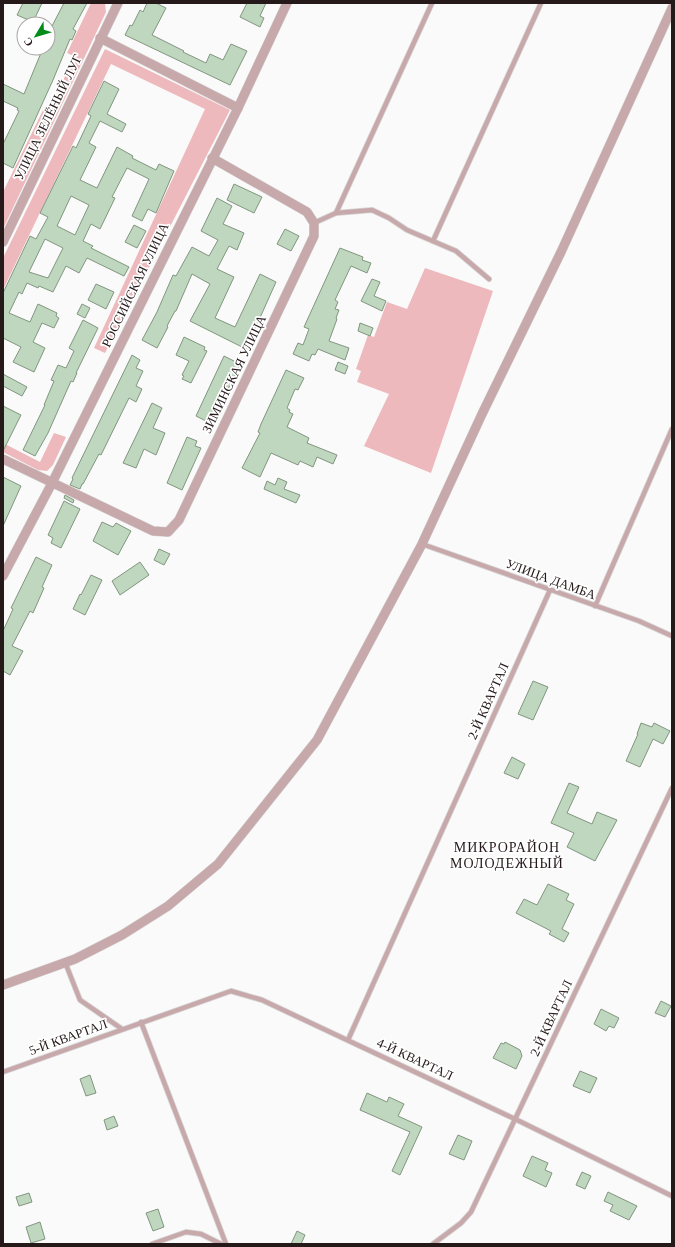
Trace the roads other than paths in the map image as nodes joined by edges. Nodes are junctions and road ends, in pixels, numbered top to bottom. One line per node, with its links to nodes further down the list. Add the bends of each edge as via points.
1 (118, 3): 6 (street, УЛИЦА ЗЕЛЁНЫЙ ЛУГ)
2 (287, 3): 7 (street, РОССИЙСКАЯ УЛИЦА)
3 (432, 3): 9 (lane)
4 (541, 3): 11 (lane)
5 (672, 8): 17 (street, via 561,252)
6 (100, 38): 7 (street); 12 (street, УЛИЦА ЗЕЛЁНЫЙ ЛУГ)
7 (238, 108): 8 (street, РОССИЙСКАЯ УЛИЦА)
8 (212, 158): 10 (street, via 307,212); 16 (street, РОССИЙСКАЯ УЛИЦА)
9 (336, 214): 10 (lane); 11 (lane, via 372,210)
10 (314, 223): 16 (street, ЗИМИНСКАЯ УЛИЦА, via 314,236 179,520 168,532 153,531)
11 (433, 241): 13 (lane, via 456,251)
12 (3, 242)
13 (490, 279)
14 (672, 429): 20 (lane)
15 (3, 460): 16 (street)
16 (52, 482): 18 (street, РОССИЙСКАЯ УЛИЦА)
17 (422, 544): 19 (lane, УЛИЦА ДАМБА); 23 (street, via 317,740 218,864 168,906 122,935)
18 (3, 576)
19 (550, 590): 20 (lane, УЛИЦА ДАМБА); 27 (lane, 2-Й КВАРТАЛ)
20 (596, 606): 21 (lane, УЛИЦА ДАМБА)
21 (672, 636)
22 (672, 788): 29 (lane, 2-Й КВАРТАЛ)
23 (65, 962): 24 (street); 26 (lane, via 80,1000)
24 (3, 985)
25 (141, 1022): 26 (lane, 5-Й КВАРТАЛ); 27 (lane, 4-Й КВАРТАЛ, via 231,992 262,1000); 33 (lane)
26 (122, 1029): 28 (lane, 5-Й КВАРТАЛ)
27 (348, 1040): 29 (lane, 4-Й КВАРТАЛ)
28 (3, 1072)
29 (516, 1119): 30 (lane, 4-Й КВАРТАЛ); 34 (lane, 2-Й КВАРТАЛ, via 471,1212)
30 (672, 1196)
31 (152, 1244): 32 (lane, via 186,1232 201,1234)
32 (221, 1244)
33 (226, 1244)
34 (433, 1244)

